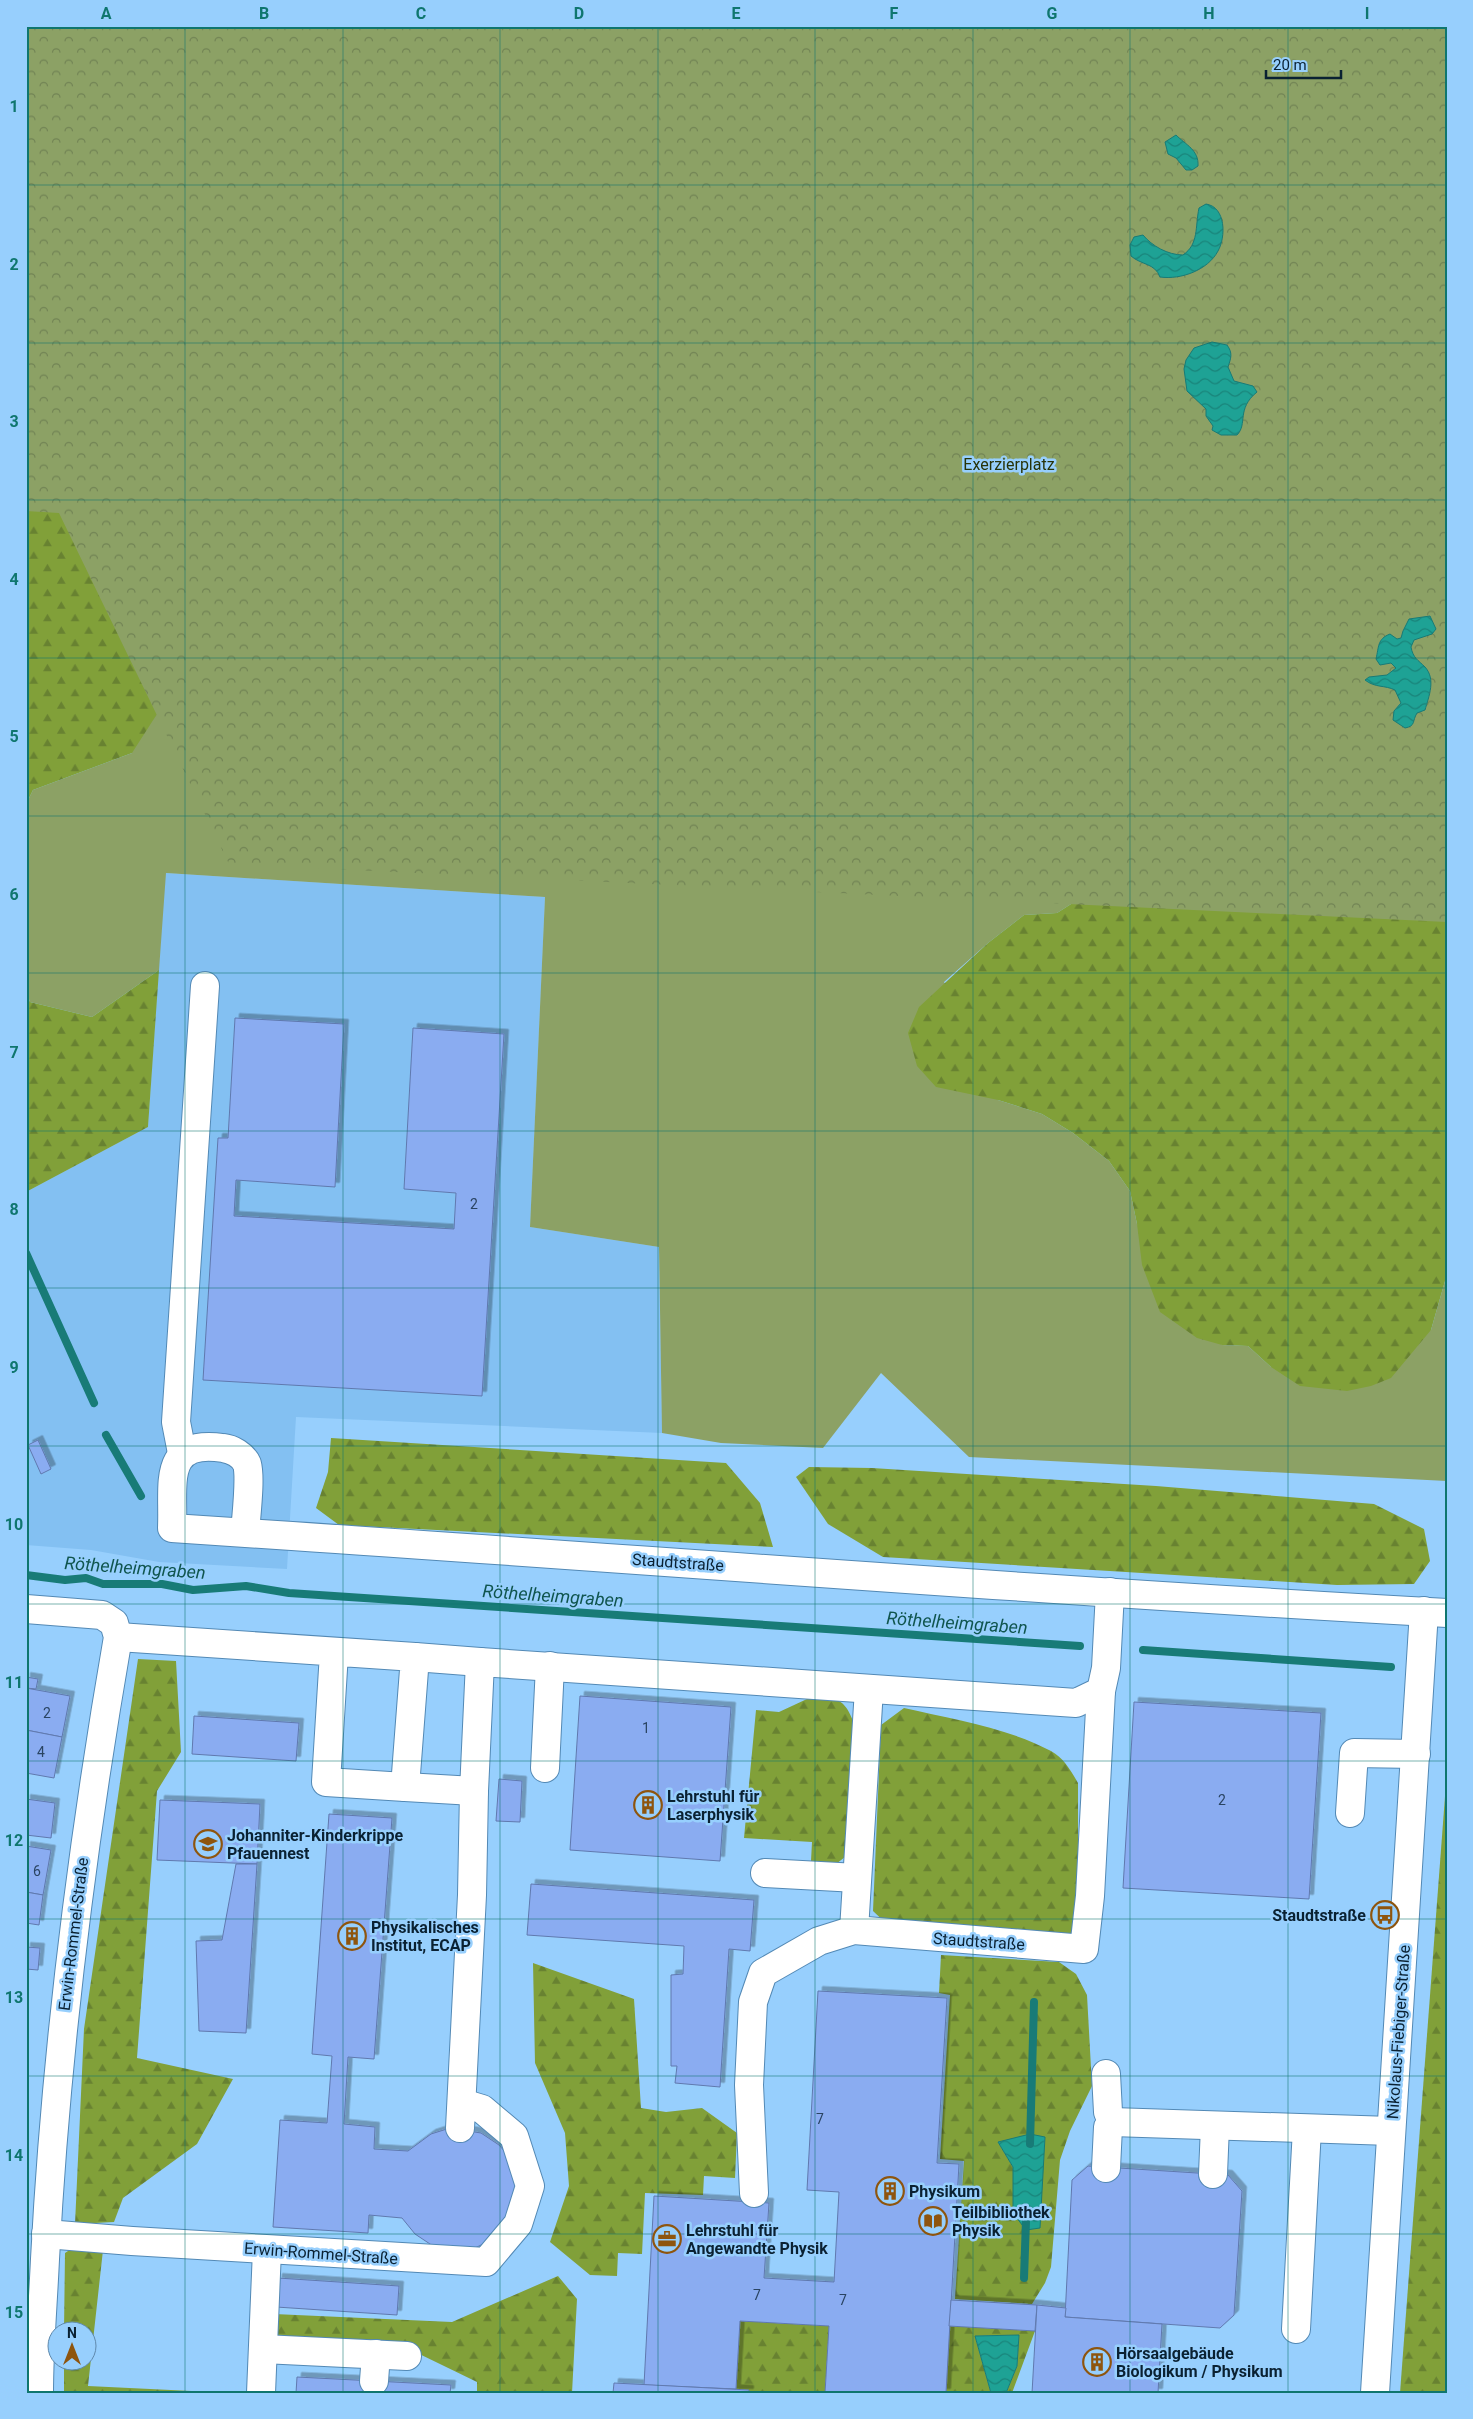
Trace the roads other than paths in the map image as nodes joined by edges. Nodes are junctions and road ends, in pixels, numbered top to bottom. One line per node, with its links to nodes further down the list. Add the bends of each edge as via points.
1 (204, 986): 2 (street, via 176,1422)
2 (182, 1453): 3 (street, via 197,1447 223,1448 243,1458 248,1472); 3 (street, Staudtstraße, via 175,1465 172,1528)
3 (245, 1533): 4 (street, Staudtstraße)
4 (1110, 1592): 6 (street, Staudtstraße); 13 (street, Staudtstraße, via 1106,1668)
5 (26, 1609): 7 (street, via 91,1612)
6 (1435, 1612): 14 (street, Nikolaus-Fiebiger-Straße)
7 (114, 1628): 8 (street); 30 (street, Erwin-Rommel-Straße, via 66,1984)
8 (334, 1653): 9 (street); 16 (street, via 326,1782)
9 (415, 1657): 10 (street); 16 (street)
10 (480, 1662): 11 (street); 17 (street)
11 (550, 1666): 12 (street); 15 (street)
12 (869, 1689): 13 (street, via 1076,1703); 20 (street)
13 (1101, 1690): 21 (street, Staudtstraße, via 1090,1896 1084,1949)
14 (1416, 1754): 18 (street, via 1354,1753); 26 (street, Nikolaus-Fiebiger-Straße)
15 (545, 1768)
16 (406, 1787): 17 (street)
17 (474, 1790): 31 (street, Erwin-Rommel-Straße, via 461,2116 482,2109 514,2136 530,2186 518,2224 486,2262)
18 (1350, 1813)
19 (765, 1873): 20 (street)
20 (857, 1878): 21 (street)
21 (854, 1930): 29 (street, Staudtstraße, via 819,1941 763,1973 753,2002 749,2085)
22 (1106, 2074): 23 (street, via 1108,2112)
23 (1112, 2122): 24 (street); 27 (street, via 1108,2127)
24 (1214, 2126): 25 (street); 28 (street)
25 (1307, 2129): 26 (street); 32 (street)
26 (1392, 2132): 37 (street, Nikolaus-Fiebiger-Straße)
27 (1106, 2168)
28 (1213, 2174)
29 (754, 2193)
30 (46, 2234): 31 (street, Erwin-Rommel-Straße); 35 (street, Erwin-Rommel-Straße)
31 (266, 2250): 33 (street)
32 (1296, 2329)
33 (263, 2349): 34 (street, via 375,2368); 36 (street)
34 (406, 2356)
35 (39, 2393)
36 (261, 2393)
37 (1375, 2393)

